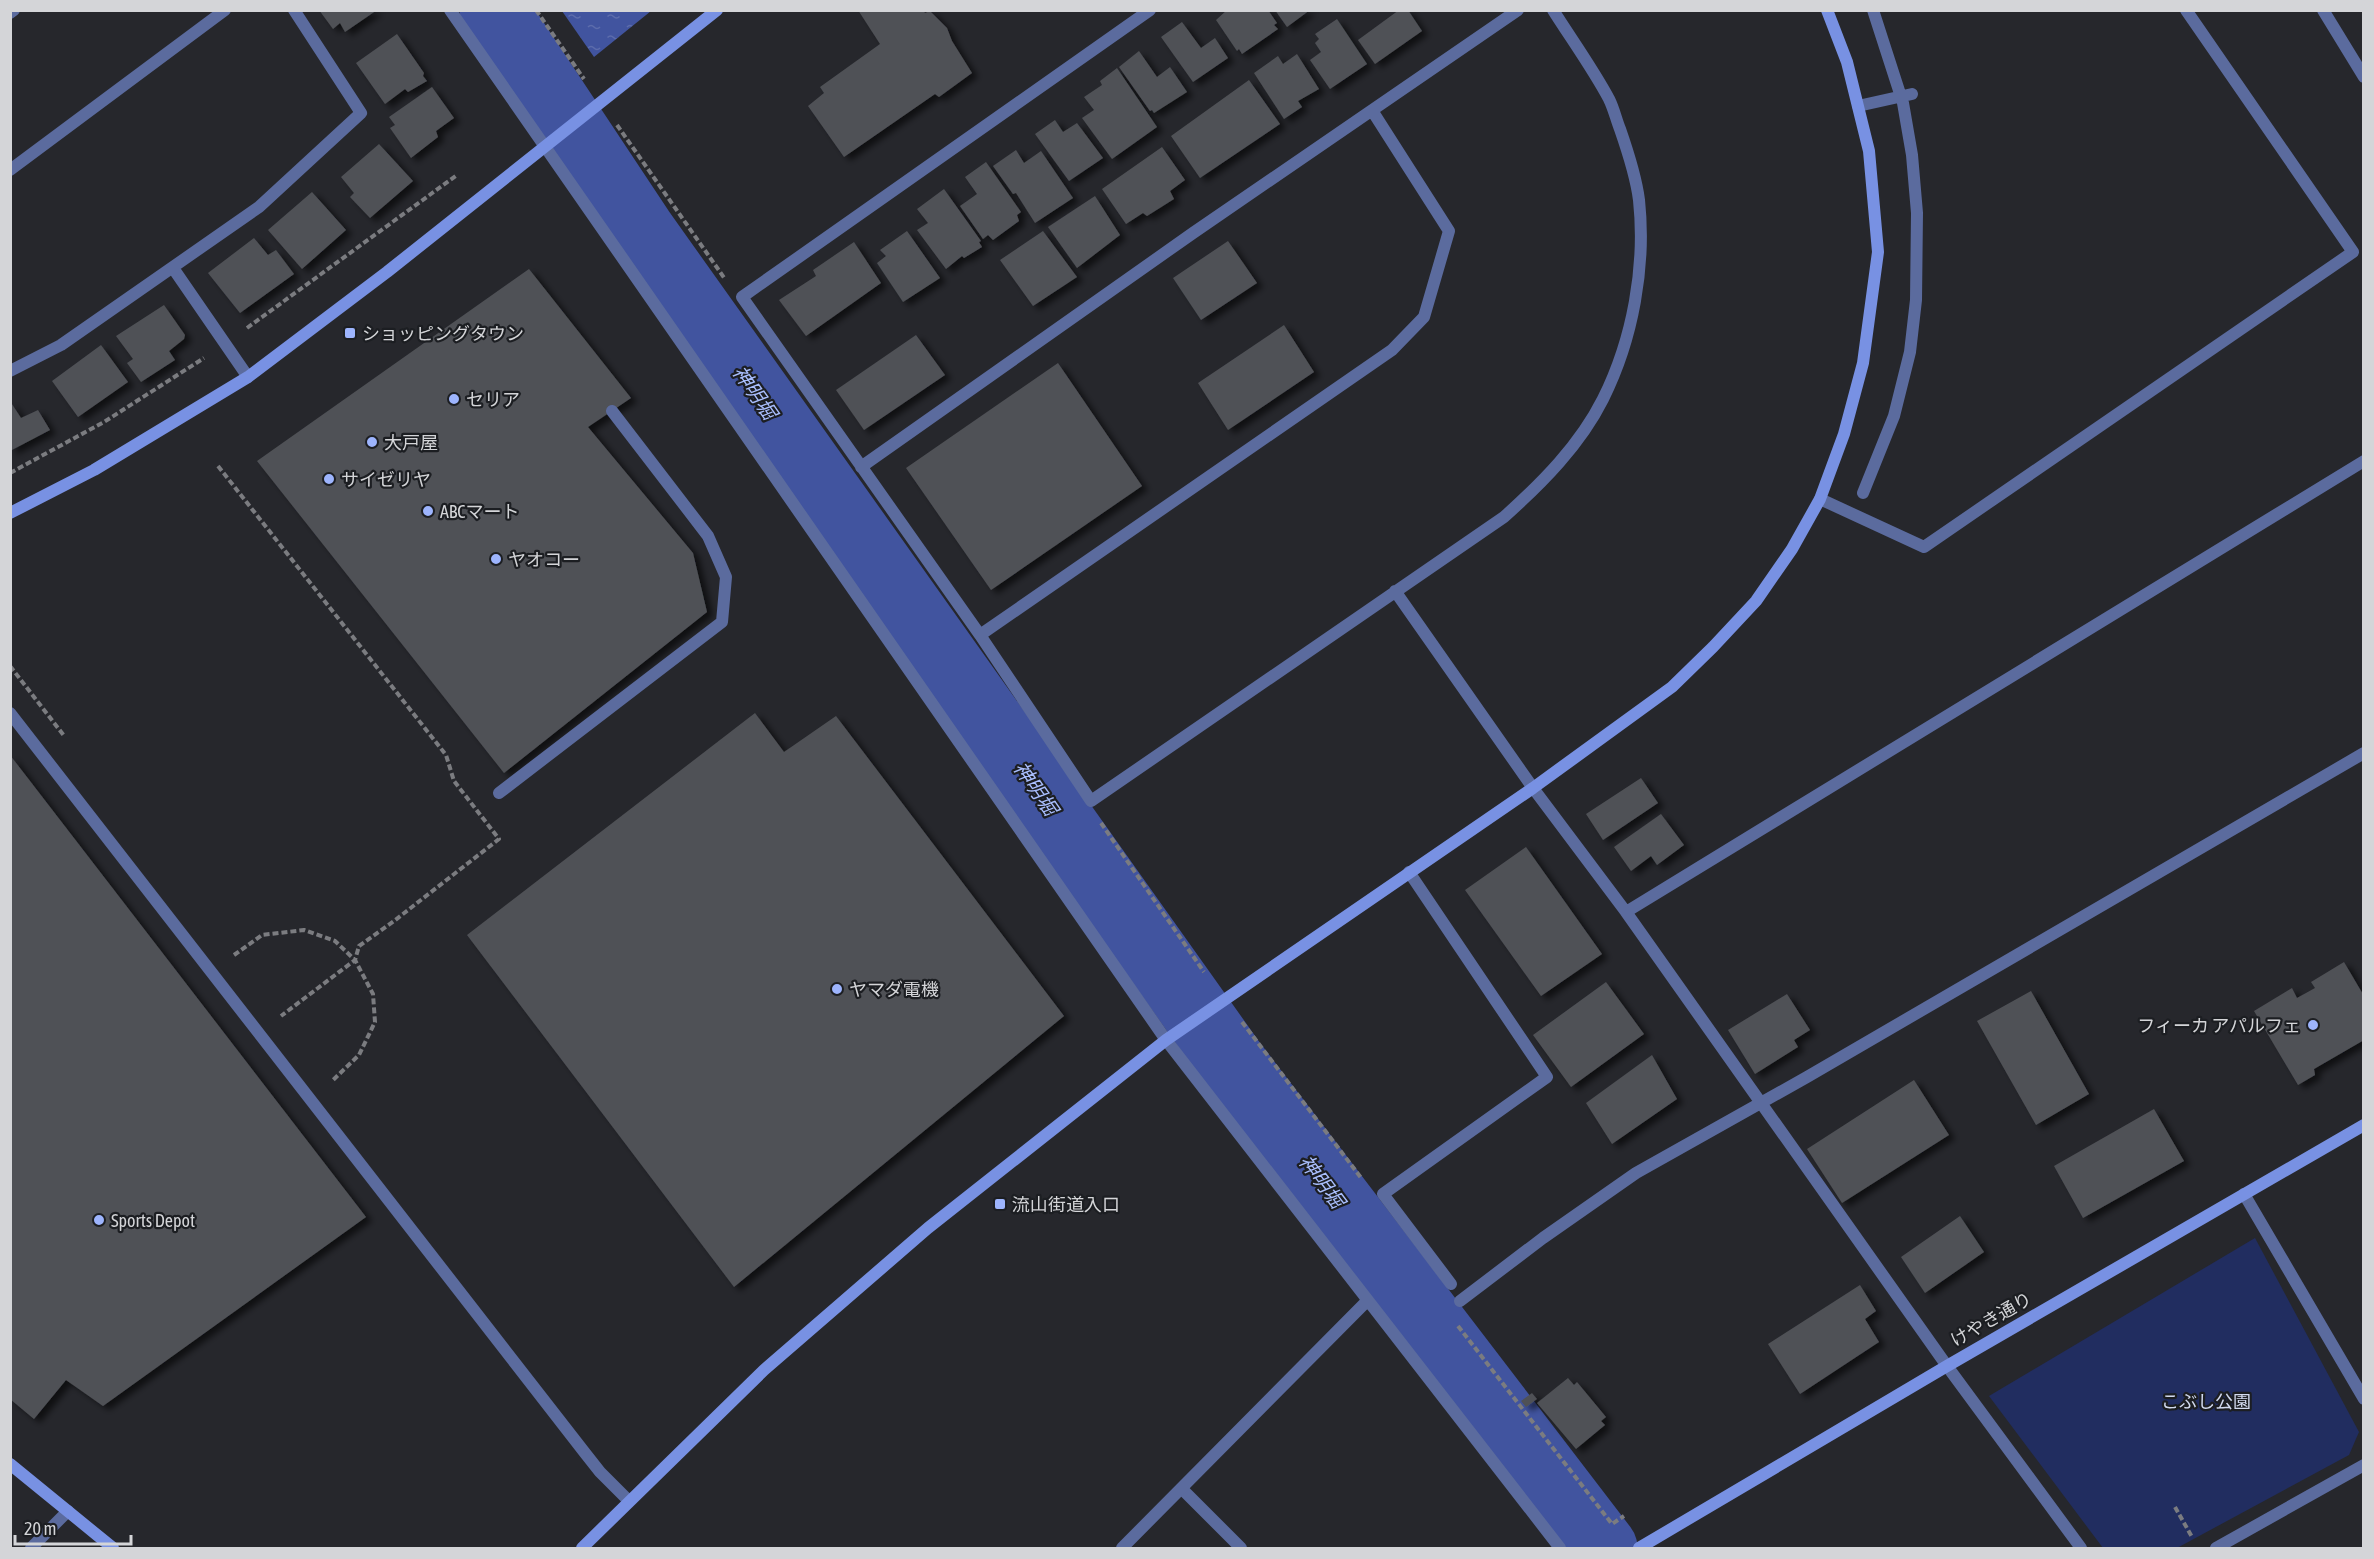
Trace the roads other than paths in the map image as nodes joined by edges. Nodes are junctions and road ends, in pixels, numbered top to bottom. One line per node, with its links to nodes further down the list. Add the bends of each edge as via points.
1 (225, 10): 17 (street)
2 (294, 10): 18 (street, via 361,113 259,207)
3 (450, 10): 16 (street)
4 (717, 10): 16 (street)
5 (1150, 10): 23 (street, via 742,297)
6 (1518, 10): 15 (street)
7 (1553, 10): 27 (street, via 1609,100 1629,156 1639,199 1640,257 1633,315 1603,400 1570,450 1539,486 1504,517)
8 (1827, 10): 14 (street, via 1847,62)
9 (1873, 10): 13 (street)
10 (2186, 10): 25 (street, via 2353,252 1924,547)
11 (2323, 10): 12 (street)
12 (2364, 77)
13 (1906, 95): 14 (street); 24 (street, via 1917,213 1916,300 1910,352 1894,416)
14 (1858, 106): 25 (street, via 1869,151 1878,252 1863,363 1844,434)
15 (1373, 112): 23 (street, via 1192,233); 28 (street, via 1449,231 1424,317 1392,350)
16 (544, 147): 20 (street); 35 (street)
17 (10, 170)
18 (173, 268): 19 (street, via 61,345); 20 (street)
19 (10, 371)
20 (248, 377): 26 (street, via 94,470)
21 (612, 411): 32 (street, via 708,536 726,577 722,622)
22 (2364, 461): 34 (street)
23 (861, 467): 28 (street)
24 (1863, 493)
25 (1820, 499): 31 (street, via 1756,601 1713,647 1672,687)
26 (10, 513)
27 (1395, 591): 28 (street, via 1091,801); 31 (street)
28 (980, 635)
29 (10, 713): 47 (street, via 585,1453)
30 (2364, 753): 36 (street)
31 (1533, 788): 33 (street); 34 (street)
32 (499, 794)
33 (1409, 872): 35 (street); 39 (street, via 1547,1077 1383,1194)
34 (1626, 912): 36 (street)
35 (1166, 1040): 40 (street); 47 (street, via 911,1242 764,1370)
36 (1761, 1104): 41 (street, via 1636,1173); 42 (street)
37 (2364, 1125): 38 (street, けやき通り)
38 (2244, 1194): 42 (street, けやき通り); 43 (street)
39 (1451, 1284)
40 (1367, 1301): 46 (street); 55 (street)
41 (1460, 1301)
42 (1947, 1366): 49 (street, けやき通り); 56 (street)
43 (2364, 1399)
44 (10, 1464): 48 (street)
45 (2364, 1465): 57 (street)
46 (1182, 1489): 53 (street); 54 (street)
47 (629, 1501): 52 (street)
48 (68, 1511): 50 (street); 51 (street)
49 (1641, 1547)
50 (31, 1548)
51 (113, 1548)
52 (582, 1548)
53 (1122, 1548)
54 (1241, 1548)
55 (1560, 1548)
56 (2081, 1548)
57 (2216, 1548)

